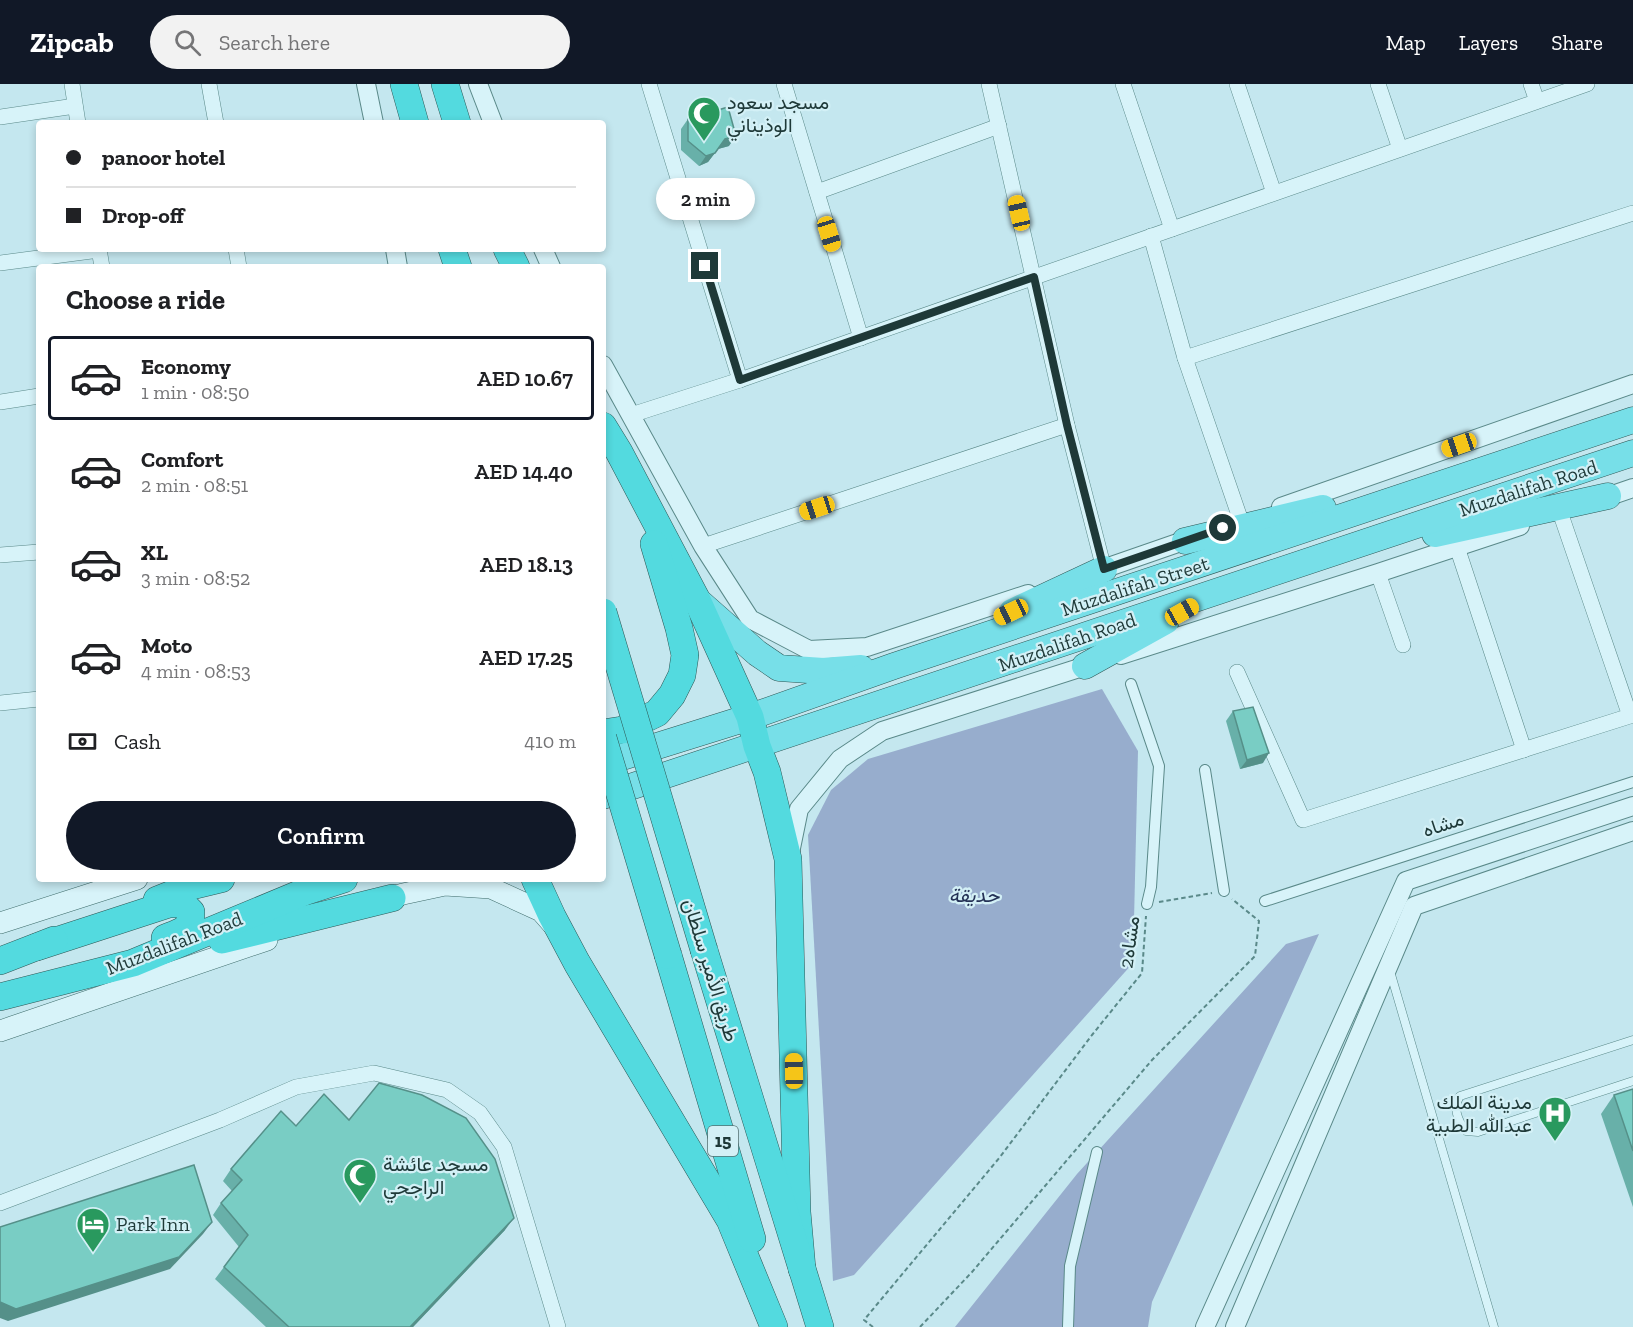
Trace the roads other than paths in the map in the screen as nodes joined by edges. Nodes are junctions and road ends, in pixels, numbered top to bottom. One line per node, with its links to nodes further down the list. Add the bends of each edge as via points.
1 (72, 84): 16 (street)
2 (209, 84): 19 (street)
3 (366, 84): 20 (street)
4 (404, 84): 21 (highway)
5 (445, 84): 22 (highway)
6 (478, 84): 23 (street)
7 (649, 84): 37 (street)
8 (784, 84): 26 (street)
9 (989, 84): 24 (street)
10 (1123, 84): 29 (street)
11 (1237, 84): 27 (street)
12 (1378, 84): 25 (street)
13 (1531, 84): 15 (street)
14 (1587, 84): 15 (street)
15 (1537, 101): 25 (street)
16 (75, 106): 17 (street); 18 (street)
17 (0, 117)
18 (77, 120)
19 (215, 120)
20 (373, 120)
21 (414, 120)
22 (455, 120)
23 (492, 120)
24 (999, 126): 26 (street); 33 (street)
25 (1400, 149): 27 (street)
26 (817, 192): 34 (street)
27 (1274, 194): 29 (street)
28 (1633, 213): 35 (street)
29 (1172, 229): 30 (street)
30 (1151, 236): 33 (street); 35 (street)
31 (78, 252): 32 (street)
32 (0, 263)
33 (1034, 277): 34 (street); 43 (street)
34 (861, 338): 37 (street)
35 (1185, 358): 51 (street)
36 (606, 370): 41 (street)
37 (740, 380): 41 (street)
38 (1633, 384): 51 (street)
39 (36, 396): 40 (street)
40 (0, 402)
41 (631, 415): 53 (street)
42 (1633, 420): 46 (highway, Muzdalifah Street)
43 (1067, 425): 53 (street); 57 (street)
44 (606, 431): 47 (highway)
45 (1633, 453): 59 (highway, Muzdalifah Road)
46 (1495, 467): 52 (highway); 64 (highway, Muzdalifah Street)
47 (636, 483): 61 (highway); 71 (highway, via 685,655 682,675 657,713)
48 (1633, 488): 49 (street)
49 (1608, 496): 50 (street); 59 (highway, via 1378,547)
50 (1560, 513): 54 (street); 75 (street, via 1630,716)
51 (1241, 521): 52 (street)
52 (1185, 541): 57 (street)
53 (703, 546): 57 (street, via 750,619 809,650 867,647)
54 (1457, 547): 58 (street); 75 (street)
55 (36, 552): 56 (street)
56 (0, 555)
57 (1104, 569): 64 (highway)
58 (1378, 573): 63 (street); 65 (street)
59 (1257, 579): 60 (highway, Muzdalifah Road)
60 (1220, 591): 65 (highway); 72 (highway, Muzdalifah Road)
61 (698, 600): 64 (highway, via 779,668 823,671); 70 (highway)
62 (606, 622): 104 (highway, طريق الأمير سلطان / 15, bridge)
63 (1403, 645)
64 (894, 666): 70 (highway, Muzdalifah Street)
65 (1085, 666): 82 (street, via 882,731 840,759 799,809)
66 (1237, 672): 75 (street, via 1303,820)
67 (1131, 684): 90 (street, via 1159,766)
68 (36, 699): 69 (street)
69 (0, 704)
70 (762, 713): 72 (highway, via 764,734); 74 (highway); 76 (highway, Muzdalifah Street)
71 (606, 734)
72 (784, 737): 74 (highway, Muzdalifah Road)
73 (606, 745): 107 (highway, طريق الأمير سلطان / 15, bridge)
74 (757, 746): 79 (highway, Muzdalifah Road); 82 (highway)
75 (1524, 750)
76 (606, 762)
77 (1205, 770): 87 (street)
78 (1633, 782): 89 (street, مشاه)
79 (606, 795)
80 (1633, 806): 110 (street, via 1406,881)
81 (1633, 831): 96 (street, via 1414,906)
82 (788, 859): 104 (highway, via 797,1212)
83 (128, 882): 91 (main road)
84 (209, 882): 93 (highway)
85 (335, 882): 95 (highway, Muzdalifah Road)
86 (536, 882): 92 (highway)
87 (1224, 891)
88 (392, 898): 92 (main road, via 445,885 490,888 541,911); 95 (highway); 99 (main road)
89 (1264, 901)
90 (1147, 904)
91 (0, 923)
92 (562, 934): 106 (highway, via 730,1220)
93 (37, 946): 94 (highway); 97 (highway, via 169,904 183,904 191,912 192,919 185,930)
94 (0, 962)
95 (133, 963): 97 (highway, Muzdalifah Road)
96 (1388, 965): 111 (street); 112 (lane)
97 (47, 985): 98 (highway, Muzdalifah Road)
98 (0, 997)
99 (0, 1031)
100 (1633, 1040): 101 (lane, via 1460,1096 1456,1109 1466,1131 1478,1132)
101 (1633, 1082)
102 (1097, 1152): 109 (street, via 1070,1266)
103 (0, 1203): 105 (street, via 296,1087 374,1073 447,1090 480,1113 504,1147)
104 (802, 1269): 108 (highway, طريق الأمير سلطان / 15)
105 (558, 1327)
106 (774, 1327)
107 (779, 1327)
108 (820, 1327)
109 (1068, 1327)
110 (1205, 1327)
111 (1235, 1327)
112 (1494, 1327)

